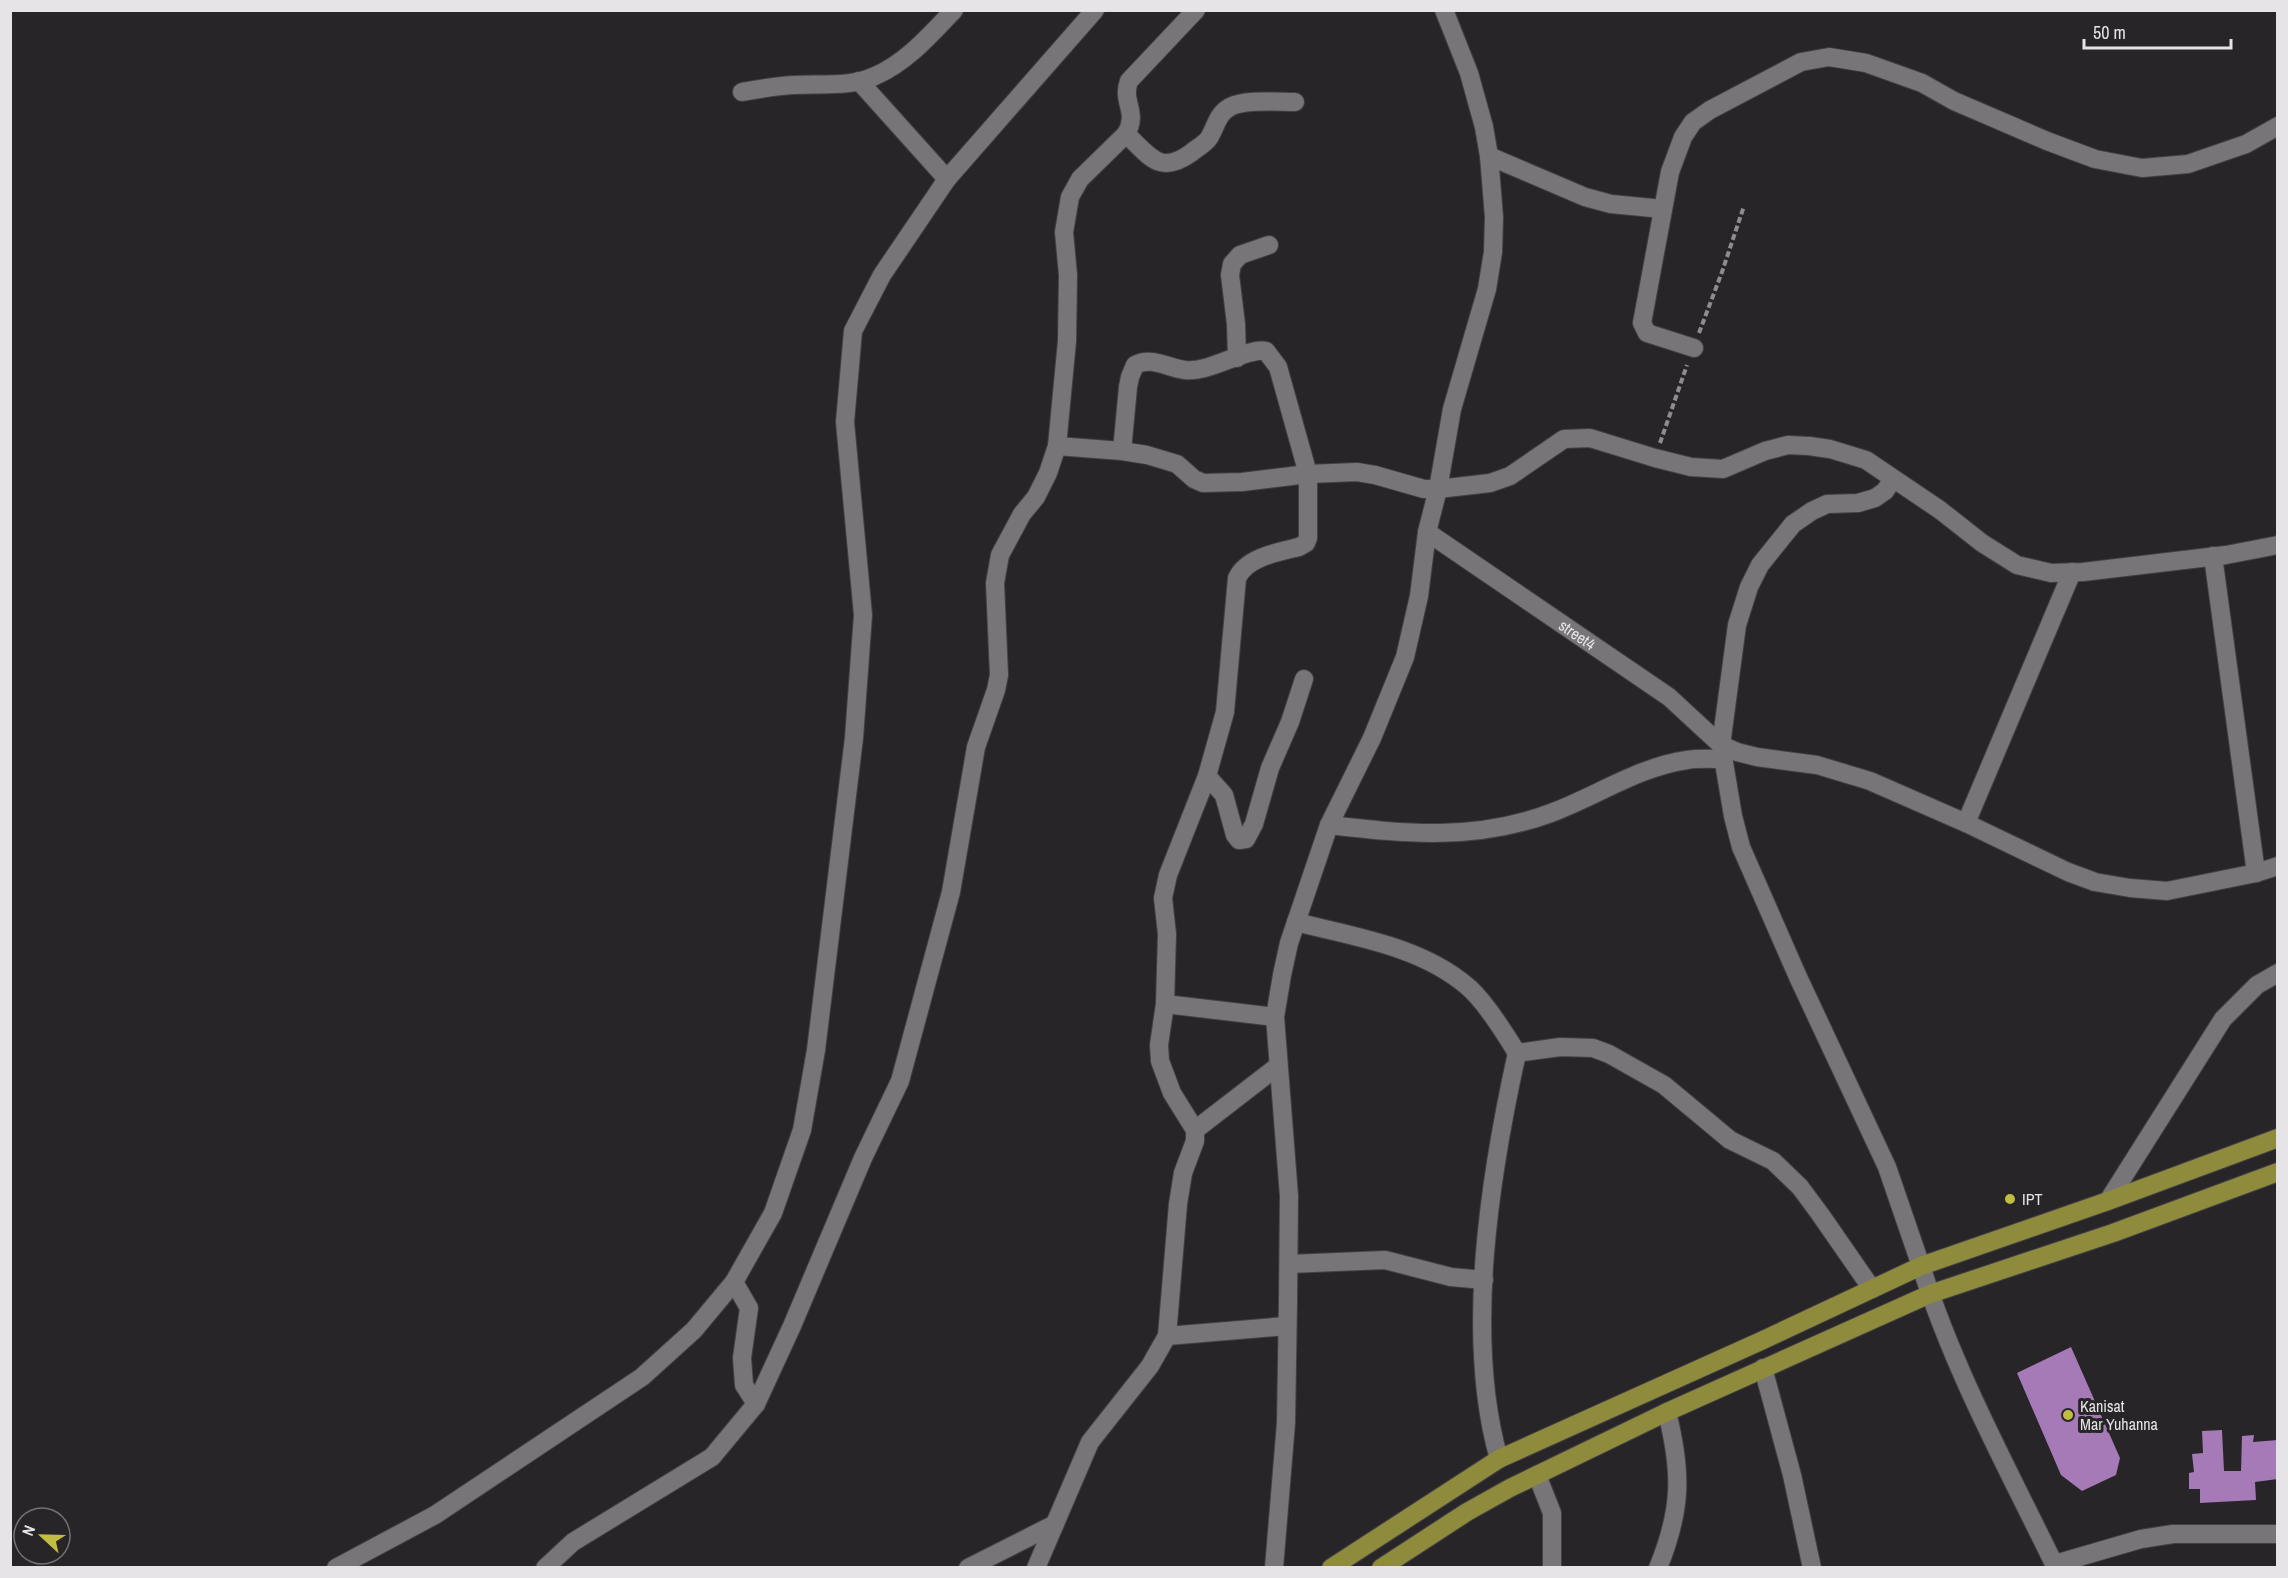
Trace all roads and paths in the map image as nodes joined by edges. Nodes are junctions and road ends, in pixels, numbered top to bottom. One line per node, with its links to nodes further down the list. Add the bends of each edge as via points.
1 (954, 10): 5 (street, via 910,55 876,76)
2 (1095, 10): 11 (street)
3 (1196, 10): 9 (street, via 1129,81 1126,95 1132,118)
4 (1444, 10): 10 (street, via 1469,73)
5 (859, 81): 6 (street); 11 (street)
6 (742, 92)
7 (1295, 102): 9 (street, via 1231,107 1219,117 1204,143 1168,164 1156,161)
8 (2277, 126): 12 (street, via 2246,144 2188,164 2142,168 2095,159 1954,101 1922,83 1866,63 1829,57 1801,62 1693,122 1670,172)
9 (1126, 134): 16 (street, via 1080,179 1066,213 1067,341)
10 (1489, 156): 12 (street, via 1585,197); 20 (street, via 1494,217 1487,289 1452,409)
11 (947, 179): 45 (street, via 882,275 853,331 845,422 863,615 854,738 834,910 802,1130 773,1213)
12 (1662, 209): 14 (street, via 1642,323 1647,333)
13 (1269, 245): 15 (street, via 1240,255 1232,264)
14 (1694, 348)
15 (1237, 358): 17 (street, via 1187,370 1148,361 1135,365 1128,387); 18 (street, via 1261,350 1273,359 1282,378)
16 (1057, 446): 17 (street); 51 (street, via 1036,497 1000,555 995,583 999,675 976,747 951,892 905,1066)
17 (1122, 451): 18 (street, via 1177,464 1203,483)
18 (1308, 474): 20 (street, via 1357,472); 27 (street, via 1306,543 1252,561 1237,578 1225,712)
19 (1893, 479): 20 (street, via 1866,460 1809,446 1788,445 1765,451 1723,469 1673,462 1590,438 1564,439 1510,476 1490,483); 24 (street, via 2017,565 2051,573); 26 (street, via 1875,498 1827,504 1812,511 1793,524 1760,565 1737,625)
20 (1438, 489): 21 (street)
21 (1427, 532): 26 (street, street4, via 1669,697); 29 (street, via 1419,596 1404,657 1372,738)
22 (2277, 545): 23 (street)
23 (2212, 556): 24 (street); 31 (street)
24 (2072, 572): 28 (street)
25 (1304, 679): 27 (street, via 1246,839 1239,840 1235,835 1224,795)
26 (1723, 752): 28 (street, via 1817,765 1870,781); 29 (street, via 1650,769 1552,813 1495,830 1438,834); 43 (street, via 1741,847 1887,1167)
27 (1207, 776): 34 (street, via 1168,875 1163,898 1167,934)
28 (1966, 823): 31 (street, via 2095,882 2167,891)
29 (1329, 825): 32 (street)
30 (2277, 866): 31 (street)
31 (2256, 873)
32 (1296, 922): 35 (street); 36 (street, via 1396,948 1451,974 1469,987)
33 (2277, 973): 41 (street, via 2257,985 2223,1019)
34 (1164, 1004): 35 (street); 38 (street, via 1160,1061 1172,1093)
35 (1275, 1017): 37 (street)
36 (1517, 1053): 44 (street, via 1493,1177); 46 (street, via 1560,1047 1593,1048 1664,1085 1730,1140 1773,1161 1800,1187)
37 (1278, 1066): 38 (street); 42 (street, via 1289,1196)
38 (1195, 1130): 49 (street, via 1178,1204)
39 (2277, 1138): 41 (main road)
40 (2277, 1172): 47 (main road, via 2113,1233)
41 (2108, 1201): 43 (main road)
42 (1288, 1264): 44 (street, via 1385,1260 1451,1277); 48 (street)
43 (1921, 1266): 46 (main road); 47 (street)
44 (1484, 1280): 53 (street, via 1483,1374)
45 (734, 1282): 51 (street, via 748,1308 742,1358 744,1385); 58 (street, via 694,1330 642,1377 435,1515)
46 (1872, 1289): 53 (main road)
47 (1930, 1294): 50 (main road); 57 (street, via 1980,1412)
48 (1286, 1326): 49 (street); 62 (street, via 1286,1423)
49 (1167, 1336): 55 (street, via 1150,1366 1090,1442)
50 (1762, 1368): 52 (main road); 67 (street, via 1792,1475)
51 (756, 1404): 59 (street, via 712,1457 573,1542)
52 (1667, 1412): 54 (main road); 66 (street, via 1677,1451 1677,1503)
53 (1499, 1459): 63 (main road)
54 (1537, 1476): 64 (main road, via 1467,1512); 65 (street, via 1552,1513)
55 (1055, 1524): 60 (street); 61 (street)
56 (2277, 1534): 57 (street, via 2174,1534 2141,1539)
57 (2056, 1566)
58 (336, 1568)
59 (544, 1568)
60 (968, 1568)
61 (1036, 1568)
62 (1274, 1568)
63 (1331, 1568)
64 (1381, 1568)
65 (1552, 1568)
66 (1658, 1568)
67 (1812, 1568)

